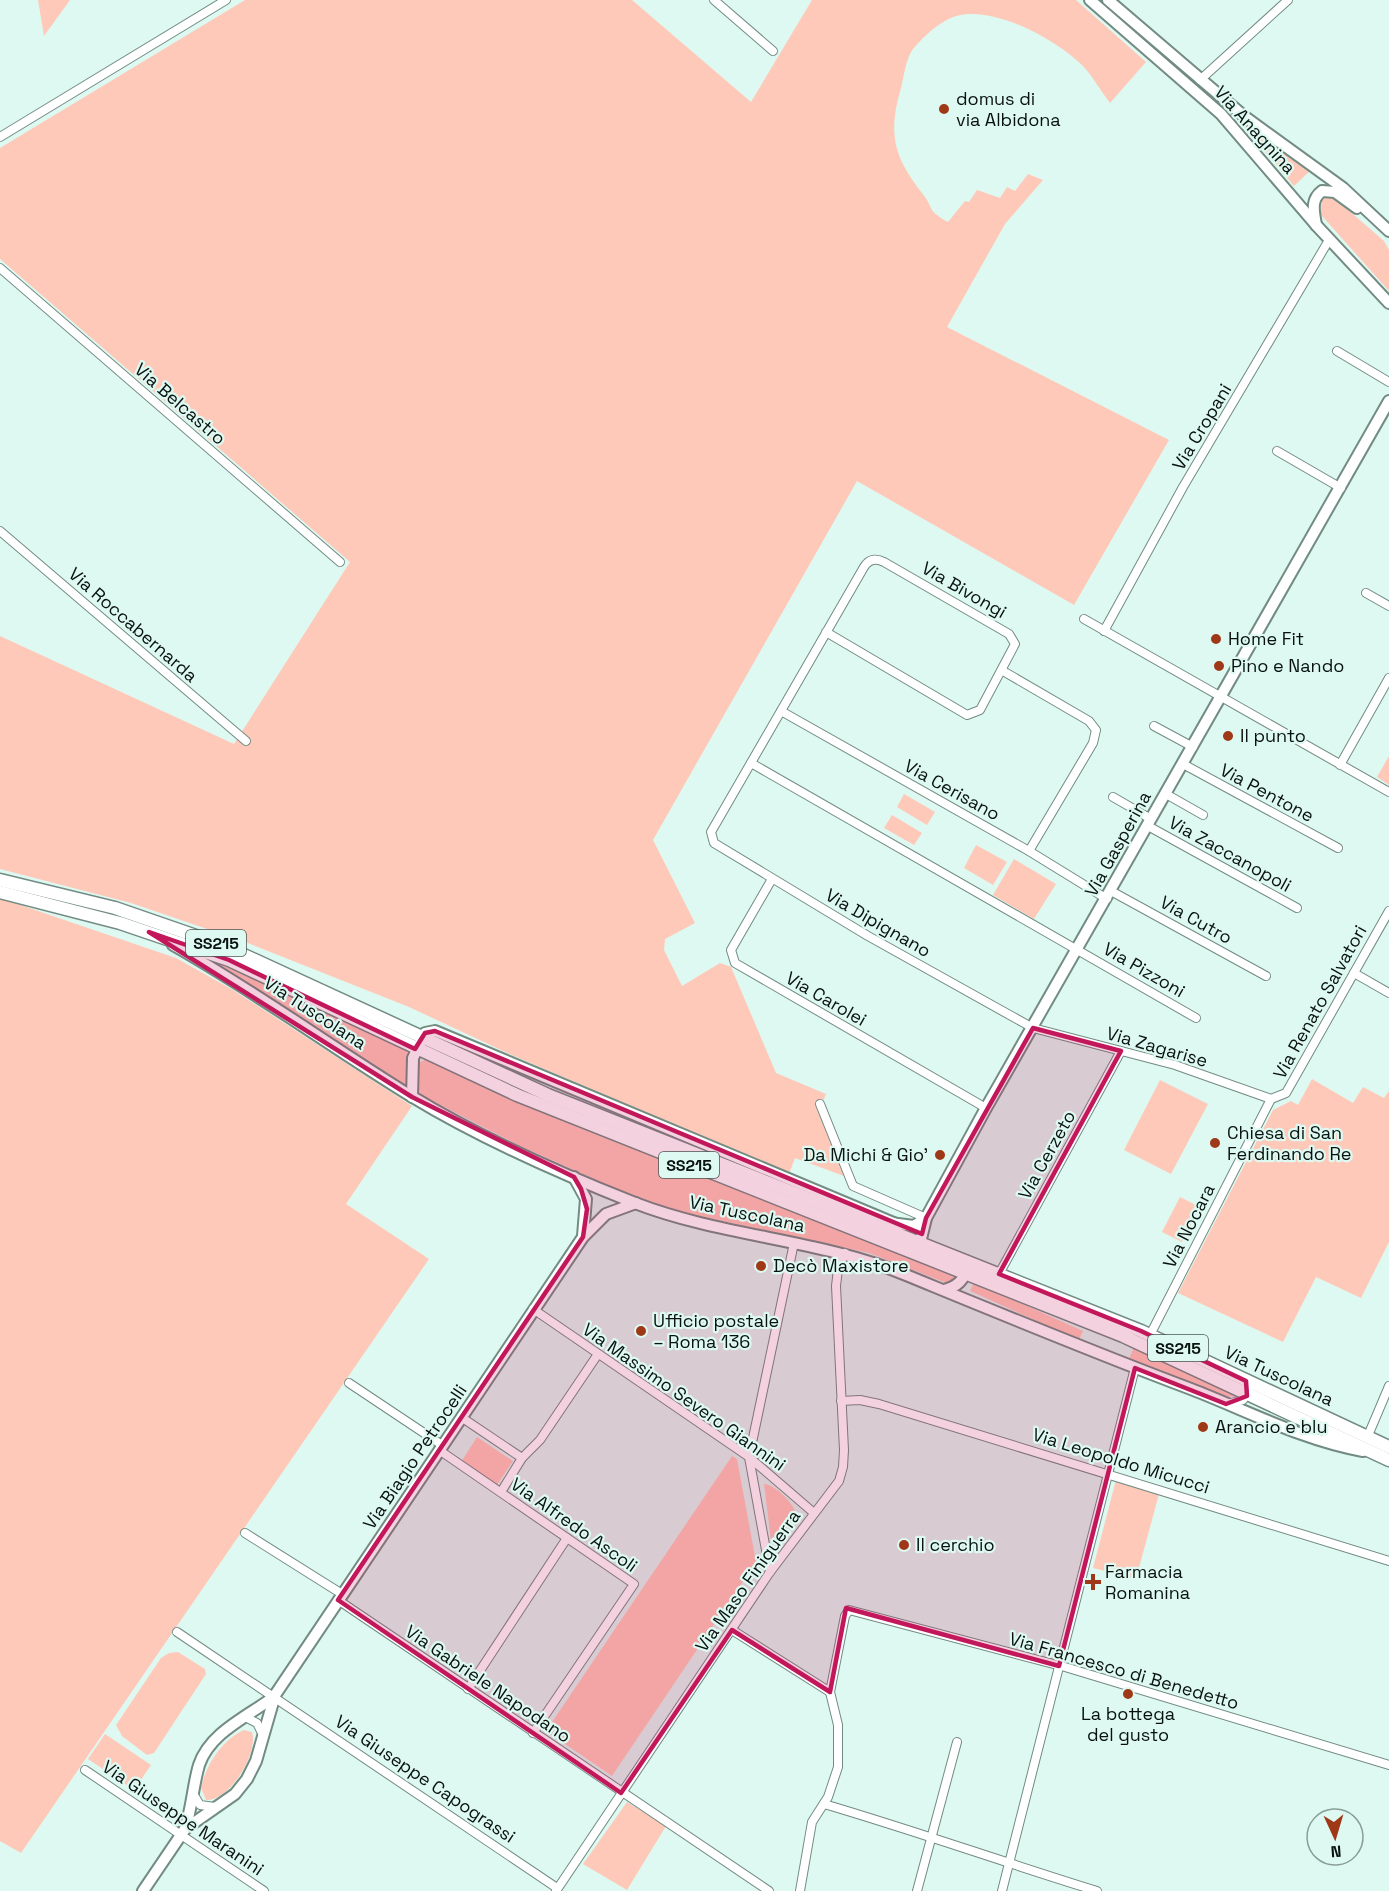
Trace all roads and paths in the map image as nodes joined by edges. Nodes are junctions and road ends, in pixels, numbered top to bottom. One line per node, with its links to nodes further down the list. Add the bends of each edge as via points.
1 (226, 0): 8 (street)
2 (714, 0): 6 (street)
3 (1090, 0): 9 (street, Via Anagnina, via 1221,114)
4 (1108, 0): 7 (street, Via Anagnina)
5 (1288, 0): 7 (street)
6 (773, 51)
7 (1200, 80): 10 (street, Via Anagnina, via 1343,188)
8 (0, 137)
9 (1317, 226): 10 (street, via 1314,200 1325,190 1335,192); 11 (street, Via Anagnina)
10 (1388, 230)
11 (1329, 240): 13 (street, Via Anagnina); 26 (street, Via Cropani, via 1183,487)
12 (0, 268): 22 (street, Via Belcastro)
13 (1385, 299): 14 (street, Via Anagnina)
14 (1389, 308)
15 (1337, 351): 16 (street)
16 (1389, 382)
17 (1389, 401): 18 (street, Via Gasperina)
18 (1384, 420): 20 (street, Via Gasperina)
19 (1277, 451): 20 (street)
20 (1341, 488): 30 (street, Via Gasperina)
21 (0, 531): 33 (street, Via Roccabernarda)
22 (340, 562)
23 (1366, 593): 24 (street)
24 (1389, 606)
25 (1084, 620): 26 (street)
26 (1104, 631): 30 (street)
27 (826, 632): 28 (street, Via Bivongi, via 967,715 978,712); 28 (street, Via Bivongi, via 865,565 880,560 1011,635 1015,647); 31 (street, Via Bivongi)
28 (1003, 671): 45 (street, via 1089,721 1096,730 1093,743)
29 (1389, 678): 37 (street)
30 (1222, 698): 34 (street, Via Gasperina); 37 (street)
31 (781, 711): 35 (street, Via Bivongi); 45 (street, Via Cerisano)
32 (1154, 726): 34 (street)
33 (246, 741)
34 (1193, 747): 36 (street, Via Gasperina)
35 (751, 763): 43 (street, Via Bivongi, via 711,832); 53 (street)
36 (1183, 764): 39 (street, Via Gasperina); 44 (street, Via Pentone)
37 (1340, 765): 38 (street)
38 (1389, 792)
39 (1166, 794): 41 (street); 42 (street, Via Gasperina)
40 (1113, 797): 42 (street, Via Zaccanopoli)
41 (1203, 815)
42 (1150, 823): 49 (street, Via Gasperina); 50 (street, Via Zaccanopoli)
43 (711, 839): 46 (street, Via Dipignano)
44 (1338, 848)
45 (1029, 851): 49 (street, Via Cerisano)
46 (772, 879): 58 (street, Via Dipignano); 64 (street, Via Carolei, via 732,948 735,963)
47 (0, 880): 59 (main road, Via Tuscolana / SS215, via 115,908 191,933 262,963)
48 (0, 892): 52 (main road, Via Tuscolana / SS215)
49 (1109, 895): 53 (street, Via Gasperina); 55 (street, Via Cutro)
50 (1297, 908)
51 (1389, 911): 54 (street, Via Renato Salvatori)
52 (149, 932): 59 (main road, Via Tuscolana / SS215, via 229,960); 61 (street, Via Tuscolana, via 212,967)
53 (1078, 949): 57 (street, Via Pizzoni); 58 (street, Via Gasperina)
54 (1354, 973): 56 (street); 62 (street, Via Renato Salvatori, via 1286,1093)
55 (1266, 976)
56 (1389, 993)
57 (1196, 1017)
58 (1033, 1028): 60 (street, Via Zagarise); 64 (street, Via Gasperina)
59 (418, 1044): 61 (street); 65 (street, Via Tuscolana, via 427,1031 435,1031); 66 (main road, Via Tuscolana / SS215); 77 (main road, Via Tuscolana / SS215, via 562,1114)
60 (1121, 1051): 62 (street, Via Zagarise, via 1175,1065); 78 (street, Via Cerzeto)
61 (412, 1097): 67 (street, Via Tuscolana)
62 (1271, 1099): 81 (street, Via Nocara)
63 (820, 1104): 70 (street, via 853,1186)
64 (986, 1108): 70 (street, Via Gasperina)
65 (666, 1130): 66 (street); 71 (street, Via Tuscolana)
66 (727, 1167): 69 (main road, Via Tuscolana / SS215)
67 (574, 1177): 68 (street, Via Tuscolana); 72 (street, Via Biagio Petrocelli, via 586,1199)
68 (636, 1203): 72 (street, Via Biagio Petrocelli, via 606,1214); 73 (street, Via Tuscolana, via 700,1224)
69 (842, 1212): 71 (street); 74 (main road, Via Tuscolana / SS215)
70 (926, 1218): 71 (street, via 914,1226); 74 (street, Via Gasperina)
71 (896, 1224)
72 (583, 1237): 80 (street, Via Biagio Petrocelli)
73 (794, 1243): 75 (street, Via Tuscolana); 95 (street)
74 (920, 1243): 76 (main road, Via Tuscolana / SS215)
75 (845, 1253): 79 (street, Via Tuscolana); 88 (street, Via Maso Finiguerra, via 836,1286)
76 (963, 1260): 77 (street); 78 (main road, Via Tuscolana / SS215)
77 (965, 1274): 79 (street, via 954,1287); 87 (main road, Via Tuscolana / SS215, via 1123,1336)
78 (999, 1274): 81 (main road, Via Tuscolana / SS215)
79 (944, 1290): 83 (street, Via Tuscolana)
80 (533, 1310): 82 (street, Via Massimo Severo Giannini); 90 (street, Via Biagio Petrocelli)
81 (1150, 1335): 84 (main road, Via Tuscolana / SS215)
82 (598, 1354): 95 (street, Via Massimo Severo Giannini); 96 (street, via 540,1440)
83 (1135, 1368): 89 (street, Via Tuscolana); 98 (street)
84 (1246, 1381): 87 (street); 91 (main road, Via Tuscolana / SS215)
85 (349, 1383): 93 (street, Via Alfredo Ascoli)
86 (1389, 1386): 91 (street)
87 (1248, 1394): 89 (street, via 1241,1401); 94 (main road, Via Tuscolana / SS215)
88 (841, 1401): 98 (street, Via Leopoldo Micucci, via 870,1401); 100 (street, Via Maso Finiguerra, via 842,1472)
89 (1226, 1404): 94 (street, Via Tuscolana, via 1333,1444)
90 (461, 1417): 93 (street, Via Biagio Petrocelli); 96 (street)
91 (1367, 1438): 92 (main road, Via Tuscolana / SS215)
92 (1389, 1447)
93 (441, 1448): 99 (street, Via Alfredo Ascoli); 105 (street, Via Biagio Petrocelli)
94 (1372, 1453): 97 (main road, Via Tuscolana / SS215)
95 (749, 1457): 100 (street, Via Massimo Severo Giannini); 104 (street)
96 (522, 1458): 99 (street)
97 (1389, 1460)
98 (1108, 1472): 103 (street, Via Leopoldo Micucci); 108 (street)
99 (501, 1492): 102 (street, Via Alfredo Ascoli)
100 (814, 1513): 104 (street, Via Maso Finiguerra)
101 (245, 1533): 105 (street, Via Gabriele Napodano)
102 (567, 1538): 109 (street); 113 (street, Via Alfredo Ascoli, via 634,1584)
103 (1389, 1561)
104 (770, 1572): 106 (street, Via Maso Finiguerra)
105 (340, 1597): 109 (street, Via Gabriele Napodano); 111 (street, Via Biagio Petrocelli)
106 (732, 1630): 110 (street); 119 (street, Via Maso Finiguerra)
107 (177, 1632): 111 (street, Via Giuseppe Capograssi)
108 (1059, 1666): 110 (street, Via Francesco di Benedetto, via 849,1610 844,1616); 116 (street, Via Francesco di Benedetto); 124 (street)
109 (468, 1689): 113 (street, Via Gabriele Napodano)
110 (830, 1692): 120 (street, via 840,1754 834,1784)
111 (275, 1695): 112 (street, Via Biagio Petrocelli); 114 (street, Via Biagio Petrocelli); 125 (street, Via Giuseppe Capograssi)
112 (245, 1717): 114 (street, via 257,1723); 118 (street, Via Biagio Petrocelli, via 205,1752)
113 (533, 1733): 119 (street, Via Gabriele Napodano)
114 (264, 1737): 121 (street, Via Biagio Petrocelli, via 245,1782)
115 (957, 1742): 123 (street)
116 (1389, 1765)
117 (85, 1770): 122 (street, Via Giuseppe Maranini)
118 (194, 1793): 121 (street, via 200,1805); 122 (street, Via Biagio Petrocelli)
119 (621, 1793): 125 (street, Via Maso Finiguerra); 128 (street, Via Gabriele Napodano)
120 (824, 1804): 123 (street); 129 (street, via 810,1826)
121 (215, 1807): 122 (street, Via Biagio Petrocelli)
122 (183, 1832): 126 (street, Via Biagio Petrocelli); 127 (street, Via Giuseppe Maranini)
123 (932, 1836): 124 (street); 130 (street)
124 (1009, 1862): 131 (street); 132 (street)
125 (556, 1890)
126 (143, 1891)
127 (264, 1891)
128 (769, 1891)
129 (800, 1891)
130 (917, 1891)
131 (1002, 1891)
132 (1096, 1891)

